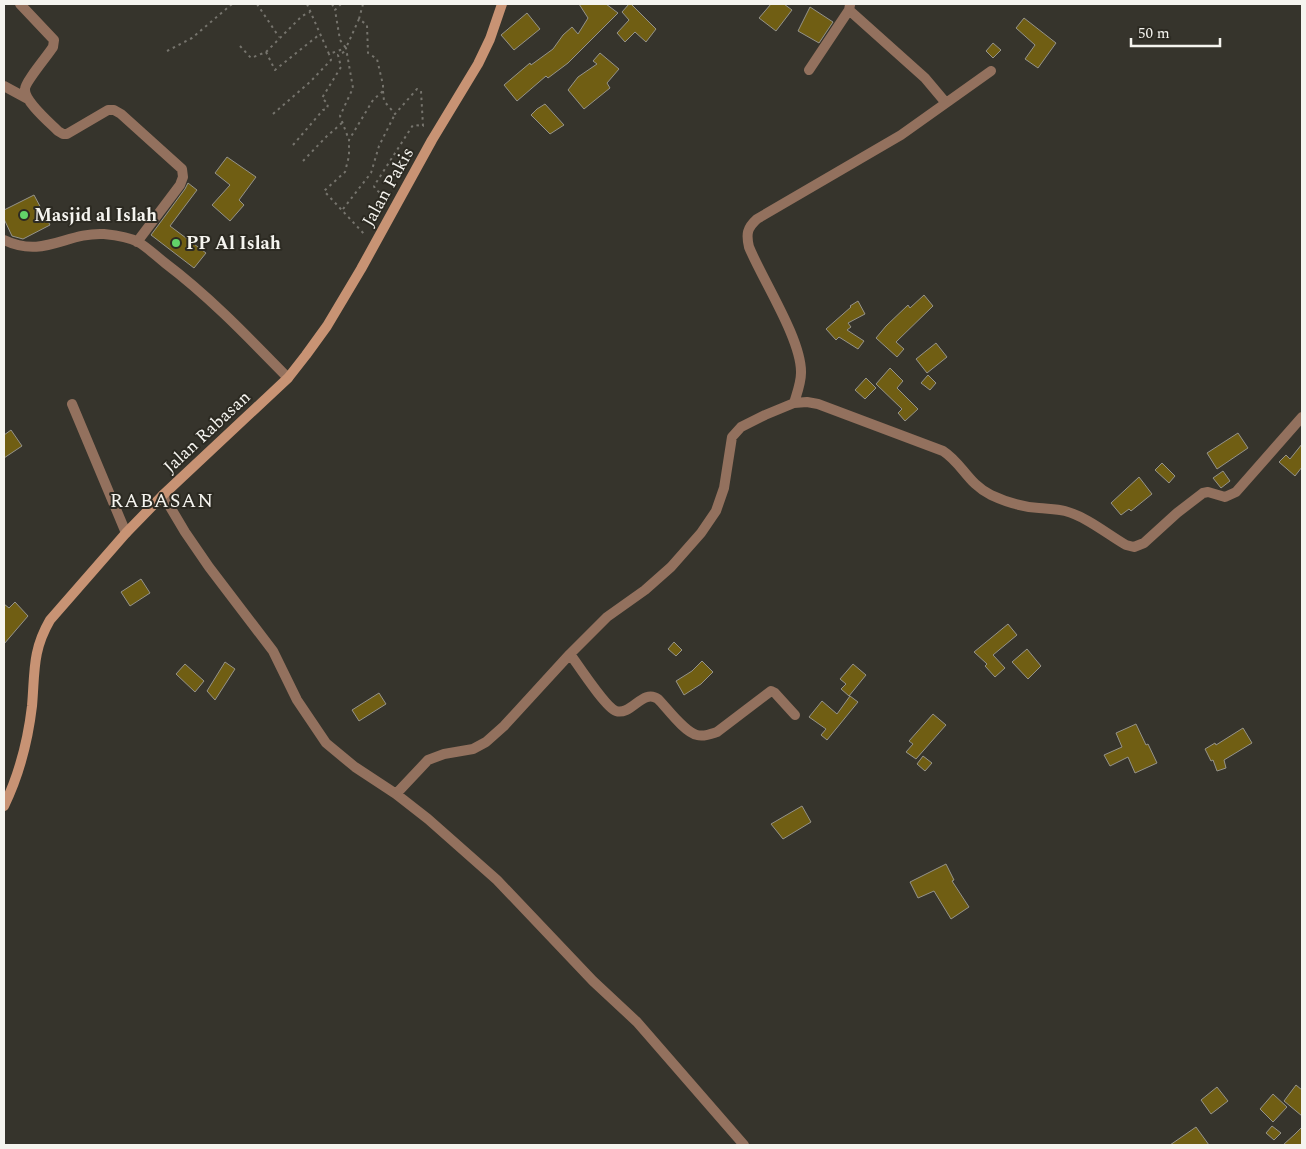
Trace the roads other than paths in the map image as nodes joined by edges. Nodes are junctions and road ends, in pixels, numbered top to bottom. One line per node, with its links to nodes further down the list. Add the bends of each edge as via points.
1 (20, 4): 7 (street, via 55,43 26,86)
2 (502, 4): 11 (street, Jalan Pakis, via 478,64 375,245 327,326)
3 (849, 7): 4 (street); 8 (street, via 925,78)
4 (809, 70)
5 (991, 71): 8 (street)
6 (4, 86): 7 (street)
7 (28, 99): 10 (street, via 63,134 108,110 118,112 182,169 180,185)
8 (946, 103): 12 (street, via 901,136 757,219 748,228 748,247 788,327 800,362 801,373)
9 (4, 240): 10 (street, via 30,247 95,234)
10 (137, 242): 11 (street, via 219,309)
11 (288, 378): 15 (street, Jalan Rabasan)
12 (794, 403): 14 (street, via 818,404 943,451 953,458 971,481 992,495 1007,502 1075,514 1134,547 1148,540 1203,493 1226,497 1236,492); 17 (street, via 747,423 736,432 732,437 721,500 701,533 671,567 608,617)
13 (72, 404): 16 (street)
14 (1302, 417)
15 (163, 495): 16 (street, Jalan Rabasan); 19 (street, via 209,567 273,651 297,700 326,743)
16 (126, 533): 20 (street, Jalan Rabasan, via 61,606 42,634 34,661 27,741)
17 (570, 654): 18 (street, via 614,710 621,711 653,696 698,736 717,732 771,691); 19 (street, via 486,742 472,750 428,760)
18 (795, 715)
19 (396, 794): 21 (street, via 503,886 599,987 637,1022)
20 (4, 806)
21 (744, 1145)

